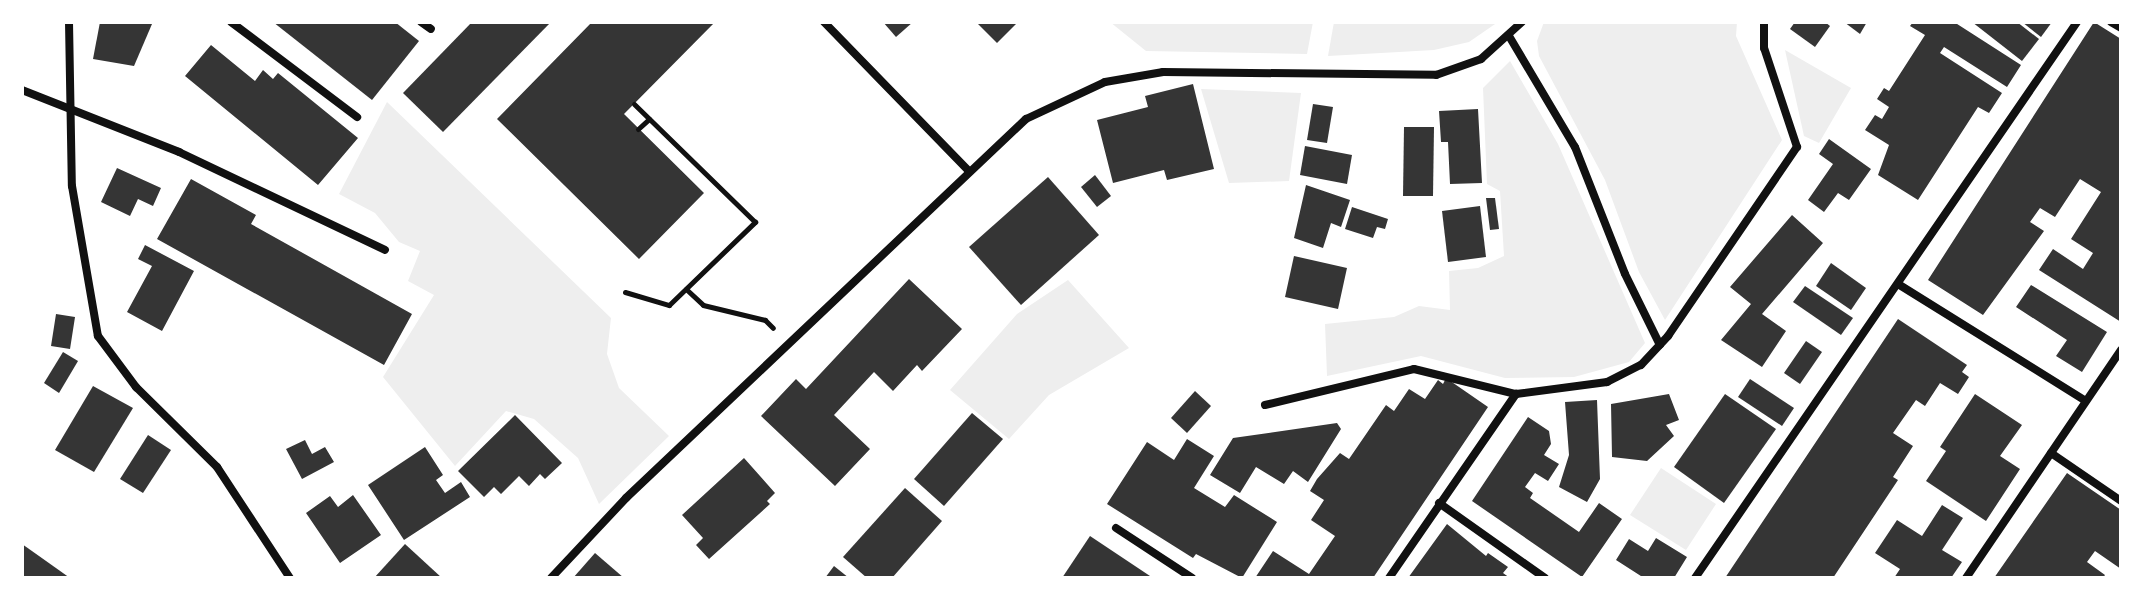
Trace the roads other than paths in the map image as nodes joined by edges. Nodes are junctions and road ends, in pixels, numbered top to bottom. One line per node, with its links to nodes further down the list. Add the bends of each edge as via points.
1 (69, 22): 13 (street)
2 (231, 22): 14 (street)
3 (421, 22): 10 (street)
4 (824, 22): 15 (street)
5 (1522, 22): 11 (street)
6 (1764, 22): 18 (street, via 1764,48 1797,147)
7 (2077, 22): 17 (street)
8 (2111, 22): 9 (street)
9 (2121, 28)
10 (431, 29)
11 (1509, 36): 15 (street, via 1469,66 1436,75 1201,70 1105,82 1026,119); 18 (street, via 1575,147 1625,274)
12 (22, 90): 13 (street)
13 (68, 104): 16 (street); 27 (street, via 76,224 98,336 136,387 217,467)
14 (357, 117)
15 (968, 170): 28 (street, via 626,498)
16 (385, 250)
17 (1898, 284): 21 (street); 32 (street)
18 (1660, 345): 20 (street, via 1641,365 1607,382)
19 (2121, 350): 21 (street)
20 (1516, 394): 22 (street, via 1414,369); 25 (street)
21 (2086, 401): 23 (street)
22 (1265, 405)
23 (2051, 453): 24 (street); 33 (street)
24 (2121, 501)
25 (1439, 503): 30 (street); 31 (street)
26 (1116, 528): 29 (street)
27 (290, 578)
28 (551, 578)
29 (1192, 578)
30 (1389, 578)
31 (1545, 578)
32 (1695, 578)
33 (1966, 578)

